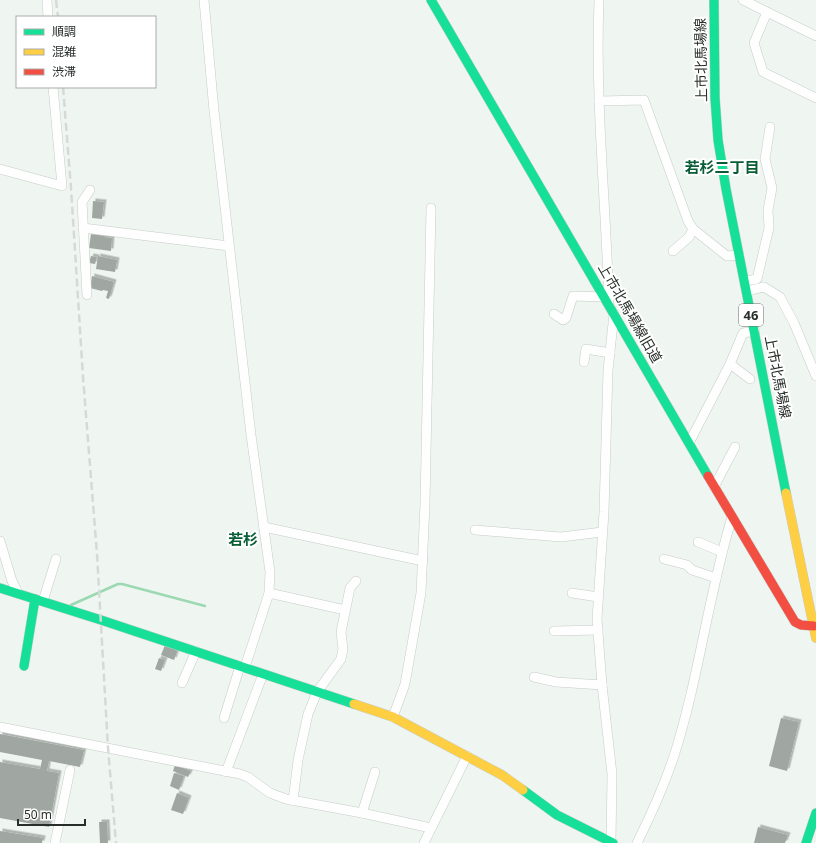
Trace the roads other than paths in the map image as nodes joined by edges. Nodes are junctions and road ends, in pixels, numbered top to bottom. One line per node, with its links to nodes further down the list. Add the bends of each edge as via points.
1 (47, 0): 8 (street)
2 (204, 0): 19 (street)
3 (431, 0): 25 (street, 上市北馬場線旧道)
4 (599, 0): 12 (street)
5 (714, 0): 21 (street, 上市北馬場線 / 46, via 718,140)
6 (744, 0): 7 (street)
7 (767, 12): 9 (street); 11 (street, via 754,43 763,72)
8 (48, 16)
9 (816, 36)
10 (53, 88): 14 (street, via 62,186)
11 (816, 98)
12 (599, 101): 18 (street, via 644,100); 25 (street, via 607,236)
13 (770, 127): 22 (street, via 765,158 772,188 768,210 769,228 757,279)
14 (0, 169)
15 (90, 190): 17 (street, via 82,202)
16 (431, 208): 46 (street)
17 (83, 228): 19 (street); 24 (street)
18 (693, 229): 20 (street, via 689,237); 21 (street, via 727,256)
19 (229, 246): 38 (street)
20 (673, 251)
21 (739, 255): 22 (street, 上市北馬場線 / 46)
22 (744, 281): 23 (street, 上市北馬場線 / 46)
23 (746, 291): 28 (street, 上市北馬場線 / 46); 32 (street, via 764,287 780,298 794,323)
24 (87, 295)
25 (607, 301): 26 (street, via 573,296 566,318 563,320); 27 (street, 上市北馬場線旧道)
26 (554, 314)
27 (614, 314): 29 (street); 34 (street, 上市北馬場線旧道)
28 (755, 331): 31 (street, via 743,333); 53 (street, 上市北馬場線 / 46, via 797,551)
29 (610, 353): 30 (street, via 586,348); 40 (street)
30 (584, 362)
31 (730, 364): 33 (street); 34 (street)
32 (816, 376)
33 (750, 379)
34 (689, 443): 36 (street, 上市北馬場線旧道)
35 (735, 447): 36 (street)
36 (714, 487): 37 (street, 上市北馬場線旧道)
37 (732, 517): 43 (street); 57 (street, 上市北馬場線旧道, via 795,622)
38 (264, 527): 46 (street); 50 (street, via 270,572)
39 (475, 530): 40 (street, via 561,537)
40 (602, 532): 54 (street)
41 (0, 541): 52 (street)
42 (698, 542): 43 (street)
43 (722, 552): 47 (street)
44 (56, 559): 55 (street)
45 (664, 559): 47 (street, via 687,565 692,570)
46 (424, 561): 69 (street, via 405,684)
47 (716, 578): 83 (street, via 674,756)
48 (356, 582): 56 (street, via 350,588)
49 (0, 588): 52 (street)
50 (269, 593): 56 (street); 63 (street)
51 (572, 593): 54 (street)
52 (18, 594): 55 (street)
53 (812, 594): 57 (street, 上市北馬場線 / 46)
54 (598, 597): 58 (street)
55 (39, 600): 61 (street); 62 (street)
56 (345, 610): 68 (street, via 341,632 344,649 342,659)
57 (814, 626): 60 (street, 上市北馬場線 / 46)
58 (598, 630): 59 (street); 67 (street)
59 (554, 631)
60 (816, 638)
61 (196, 651): 63 (street); 66 (street)
62 (24, 666)
63 (242, 666): 64 (street); 70 (street)
64 (263, 674): 68 (street); 74 (street)
65 (534, 677): 67 (street, via 556,682)
66 (182, 683)
67 (602, 685): 80 (street, via 612,774)
68 (317, 692): 69 (street); 76 (street, via 308,714 298,760)
69 (393, 717): 72 (street)
70 (224, 718)
71 (0, 727): 74 (street)
72 (468, 756): 79 (street); 80 (street, via 502,775 556,815)
73 (70, 770): 81 (street)
74 (226, 772): 76 (street, via 248,777 270,793)
75 (375, 772): 77 (street)
76 (293, 801): 77 (street)
77 (362, 813): 79 (street)
78 (816, 813): 84 (street)
79 (431, 828): 82 (street)
80 (612, 842)
81 (55, 843)
82 (424, 843)
83 (638, 843)
84 (806, 843)

